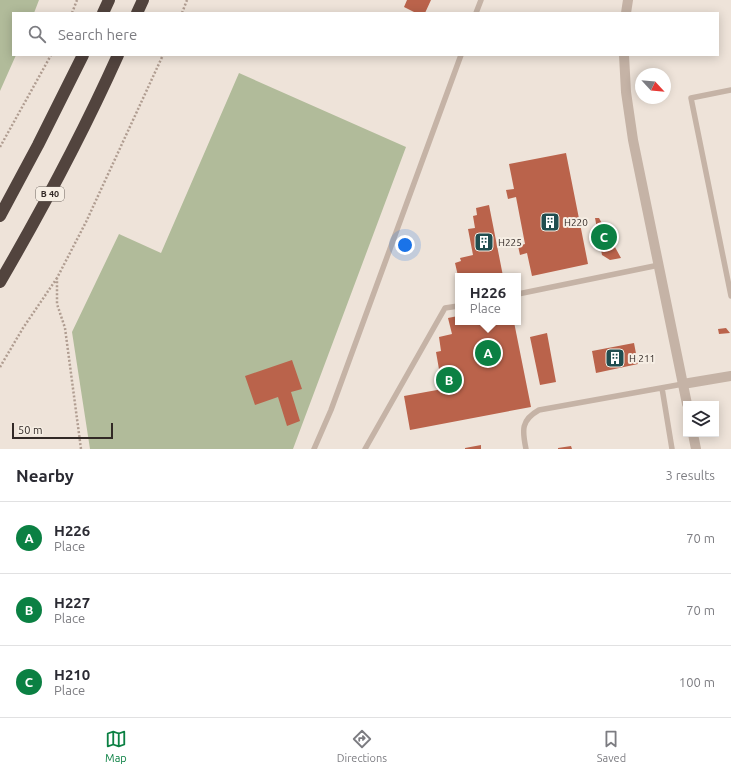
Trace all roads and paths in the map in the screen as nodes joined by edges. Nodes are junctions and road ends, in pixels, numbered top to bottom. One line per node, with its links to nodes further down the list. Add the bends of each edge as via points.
1 (77, 0): 7 (path)
2 (108, 0): 8 (highway)
3 (143, 0): 9 (highway)
4 (187, 0): 10 (path)
5 (481, 0): 11 (lane)
6 (628, 0): 12 (street)
7 (72, 12)
8 (103, 12)
9 (137, 12)
10 (182, 12)
11 (476, 12)
12 (626, 12)
13 (50, 56): 20 (path)
14 (82, 56): 21 (highway)
15 (118, 56): 24 (highway, B 40, via 96,104 44,204)
16 (163, 56): 23 (path, via 86,222)
17 (461, 56): 35 (lane, via 331,410)
18 (624, 56): 22 (street, via 633,140)
19 (731, 90): 26 (lane, via 691,98)
20 (0, 147)
21 (0, 216)
22 (659, 265): 25 (lane); 30 (street)
23 (57, 278): 28 (path, via 22,328); 34 (path, via 57,304 64,328)
24 (0, 282)
25 (521, 293)
26 (731, 296)
27 (455, 306): 36 (lane, via 445,308)
28 (0, 367)
29 (731, 376): 30 (street)
30 (683, 384): 31 (lane); 32 (street)
31 (662, 388): 37 (lane, via 539,410 530,415 523,426); 38 (lane)
32 (686, 401)
33 (694, 437): 39 (street)
34 (81, 449)
35 (314, 449)
36 (365, 449)
37 (526, 449)
38 (672, 449)
39 (696, 449)

